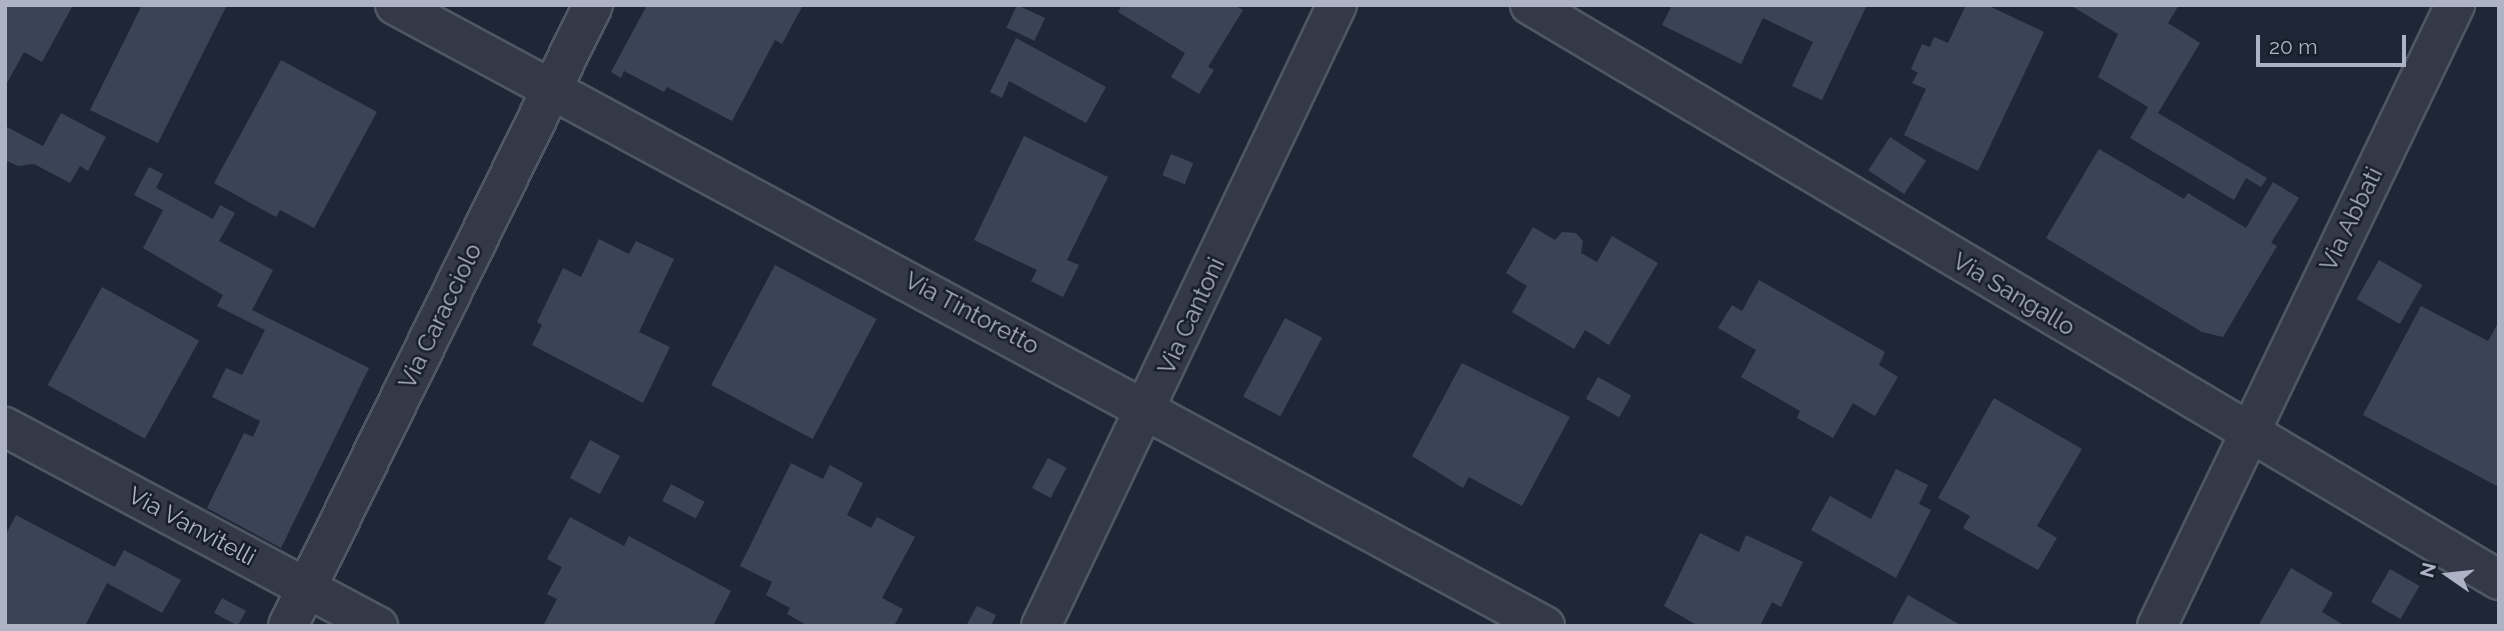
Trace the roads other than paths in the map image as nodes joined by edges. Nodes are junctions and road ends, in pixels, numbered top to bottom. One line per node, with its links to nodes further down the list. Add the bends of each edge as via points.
1 (395, 5): 6 (street, Via Tintoretto)
2 (593, 5): 6 (street, Via Caracciolo)
3 (1337, 5): 7 (street, Via Cantoni)
4 (1530, 5): 9 (street, Via Sangallo)
5 (2455, 5): 9 (street, Via Abbati)
6 (552, 88): 7 (street, Via Tintoretto); 11 (street, Via Caracciolo)
7 (1148, 408): 14 (street, Via Cantoni); 15 (street, Via Tintoretto)
8 (5, 427): 11 (street, Via Vanvitelli)
9 (2248, 433): 10 (street, Via Sangallo); 16 (street, Via Abbati)
10 (2499, 580)
11 (307, 587): 12 (street, Via Caracciolo); 13 (street, Via Vanvitelli)
12 (288, 626)
13 (378, 626)
14 (1041, 626)
15 (1545, 626)
16 (2157, 626)

